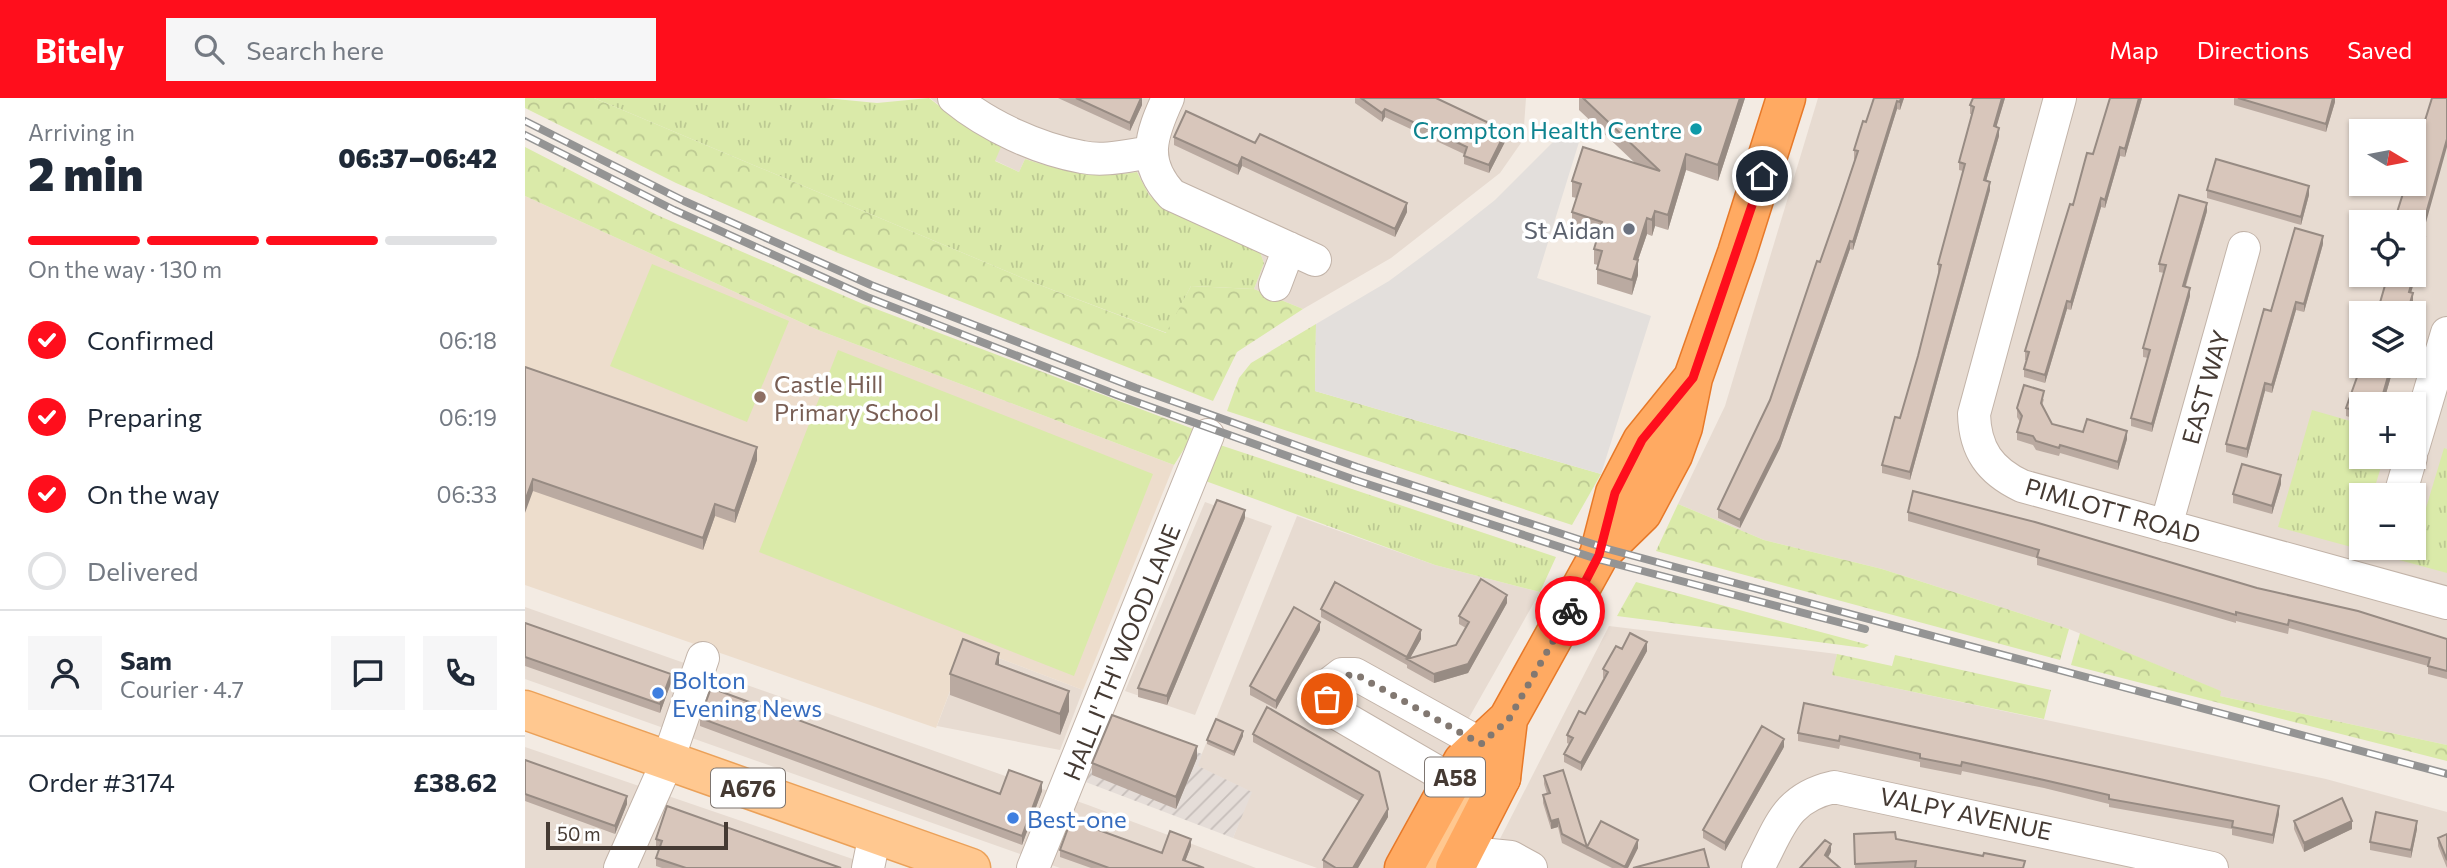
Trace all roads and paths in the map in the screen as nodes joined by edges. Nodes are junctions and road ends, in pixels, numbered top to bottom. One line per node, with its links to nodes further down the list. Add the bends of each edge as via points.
1 (954, 98): 5 (street, via 1016,149 1109,158)
2 (1168, 98): 5 (street)
3 (1786, 98): 15 (highway, A58, via 1693,378 1642,440 1615,493 1599,555)
4 (2060, 98): 11 (street, PIMLOTT ROAD, via 1974,414 1975,431 1991,467 2022,486)
5 (1152, 152): 7 (street, via 1153,169 1172,195 1302,254)
6 (2244, 248): 11 (street, EAST WAY)
7 (1275, 285)
8 (2447, 333): 9 (street)
9 (2426, 404)
10 (1208, 435): 24 (street, HALL I' TH' WOOD LANE)
11 (2167, 526): 12 (street, PIMLOTT ROAD)
12 (2447, 603)
13 (703, 658): 17 (street)
14 (525, 710): 17 (main road, A676)
15 (1509, 719): 16 (highway, A58); 20 (highway, A58, via 1501,778)
16 (1481, 744): 18 (highway, A58); 18 (street, via 1355,674 1342,674 1329,684 1331,710)
17 (668, 760): 19 (main road, A676); 22 (street)
18 (1453, 781): 25 (highway, A58)
19 (872, 851): 23 (main road, A676)
20 (1447, 860): 21 (street)
21 (1521, 862)
22 (620, 868)
23 (971, 868)
24 (1033, 868)
25 (1404, 868)
26 (1758, 868): 27 (street, VALPY AVENUE, via 1790,808 1814,792 1834,787)
27 (2212, 868)

